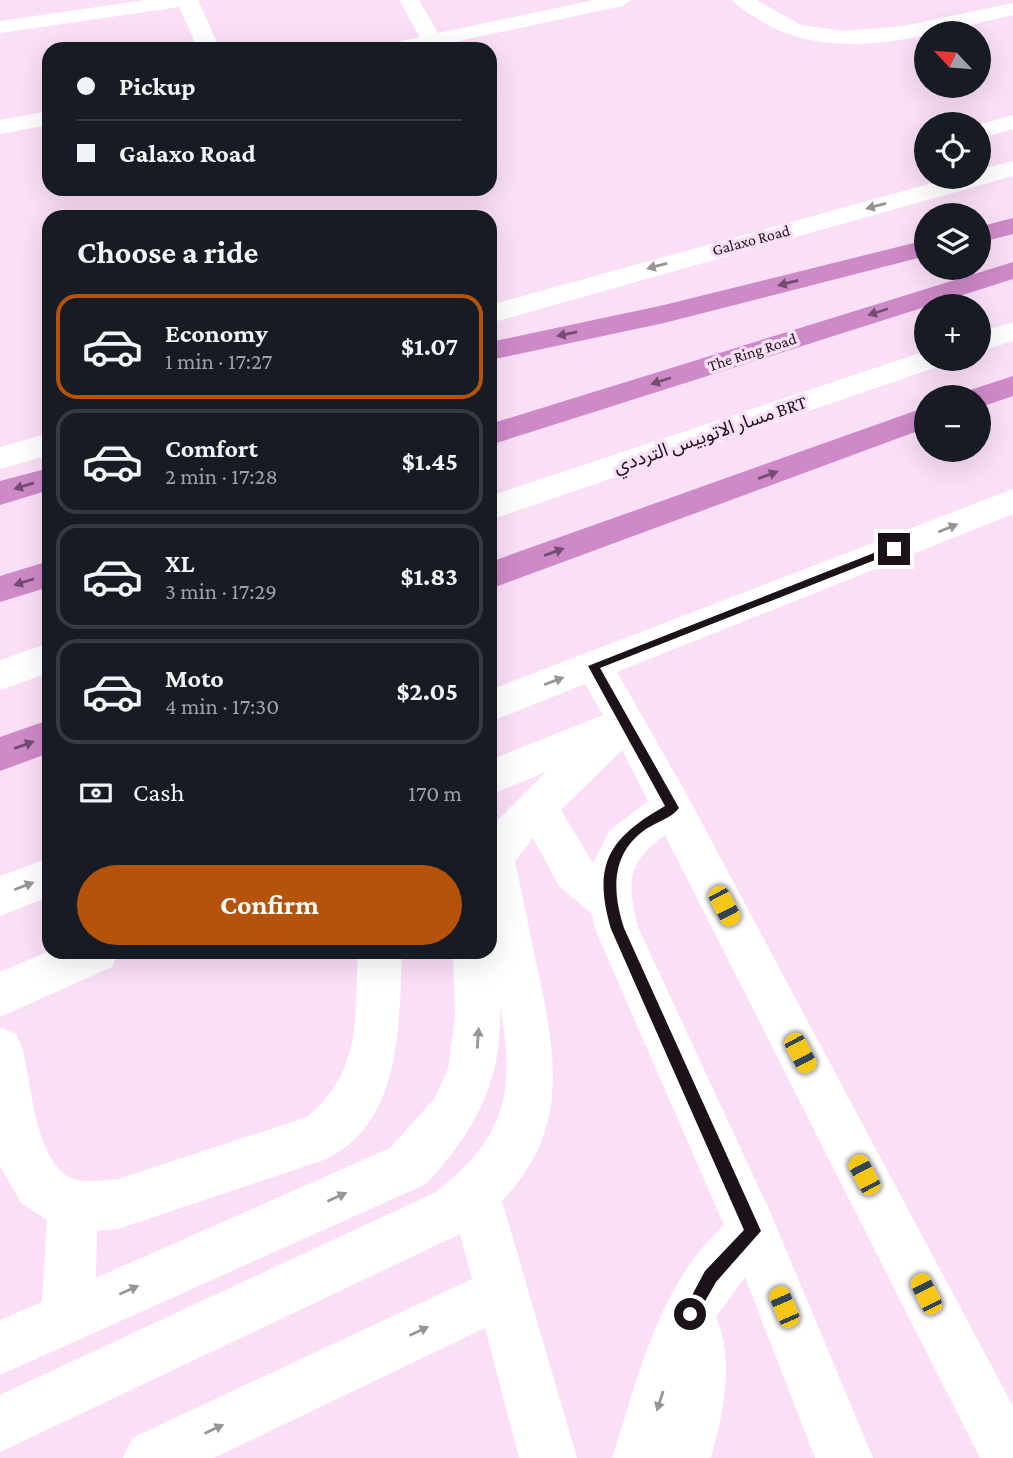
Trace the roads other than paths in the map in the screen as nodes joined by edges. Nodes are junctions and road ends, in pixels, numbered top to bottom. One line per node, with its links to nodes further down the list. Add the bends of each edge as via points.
1 (187, 0): 5 (street); 9 (street)
2 (408, 0): 8 (street)
3 (622, 0): 8 (street)
4 (742, 0): 6 (street, via 795,30 841,38 872,37)
5 (129, 4): 7 (street)
6 (1013, 9)
7 (0, 27)
8 (432, 40): 10 (street)
9 (206, 42)
10 (423, 42)
11 (42, 119): 13 (street)
12 (1013, 122): 14 (street)
13 (0, 127)
14 (991, 128)
15 (1013, 168): 20 (street, Galaxo Road, one-way to 20)
16 (1013, 226): 17 (highway)
17 (991, 232)
18 (914, 251): 23 (highway, one-way to 23, via 664,314)
19 (1013, 270): 28 (highway, The Ring Road, one-way to 28)
20 (497, 312)
21 (1013, 331): 22 (street)
22 (991, 338)
23 (497, 350)
24 (914, 364): 34 (street, مسار الاتوبيس الترددي BRT)
25 (1013, 386): 26 (highway)
26 (991, 394)
27 (914, 421): 35 (highway, one-way to 27)
28 (497, 433)
29 (42, 446): 30 (street)
30 (0, 458)
31 (42, 481): 32 (highway, one-way to 32)
32 (0, 494)
33 (1013, 501): 39 (street, one-way to 33)
34 (497, 506)
35 (497, 573)
36 (42, 576): 37 (highway, one-way to 37)
37 (0, 589)
38 (42, 660): 40 (street)
39 (593, 666): 41 (street, one-way to 39); 42 (street)
40 (0, 675)
41 (497, 703)
42 (627, 721): 45 (street); 46 (street); 47 (street)
43 (42, 739): 44 (highway, one-way to 43)
44 (0, 754)
45 (497, 775)
46 (539, 805): 48 (street); 52 (street, via 579,883)
47 (673, 808): 52 (street, via 637,829 619,849 609,873); 71 (street)
48 (497, 852)
49 (42, 880): 51 (street, one-way to 49)
50 (497, 883): 58 (street, via 533,1070 522,1130 507,1157)
51 (0, 896)
52 (609, 901): 60 (street, via 617,929)
53 (80, 959): 56 (street)
54 (379, 959): 59 (street, via 372,1063 367,1083 341,1123 321,1137 118,1204)
55 (475, 959): 63 (street, one-way to 55, via 408,1166 446,1125 470,1078 480,1028)
56 (0, 995)
57 (0, 1050): 59 (street, via 29,1175 52,1198)
58 (475, 1195): 61 (street); 65 (street, via 454,1210)
59 (73, 1205): 63 (street)
60 (753, 1231): 62 (street, via 710,1277); 70 (street)
61 (502, 1292): 66 (street, one-way to 61); 67 (street)
62 (690, 1314): 68 (street, one-way to 68); 69 (street, via 698,1378)
63 (68, 1318): 64 (street)
64 (0, 1348)
65 (0, 1424)
66 (152, 1458)
67 (548, 1458)
68 (641, 1458)
69 (682, 1458)
70 (844, 1458)
71 (1010, 1458)

